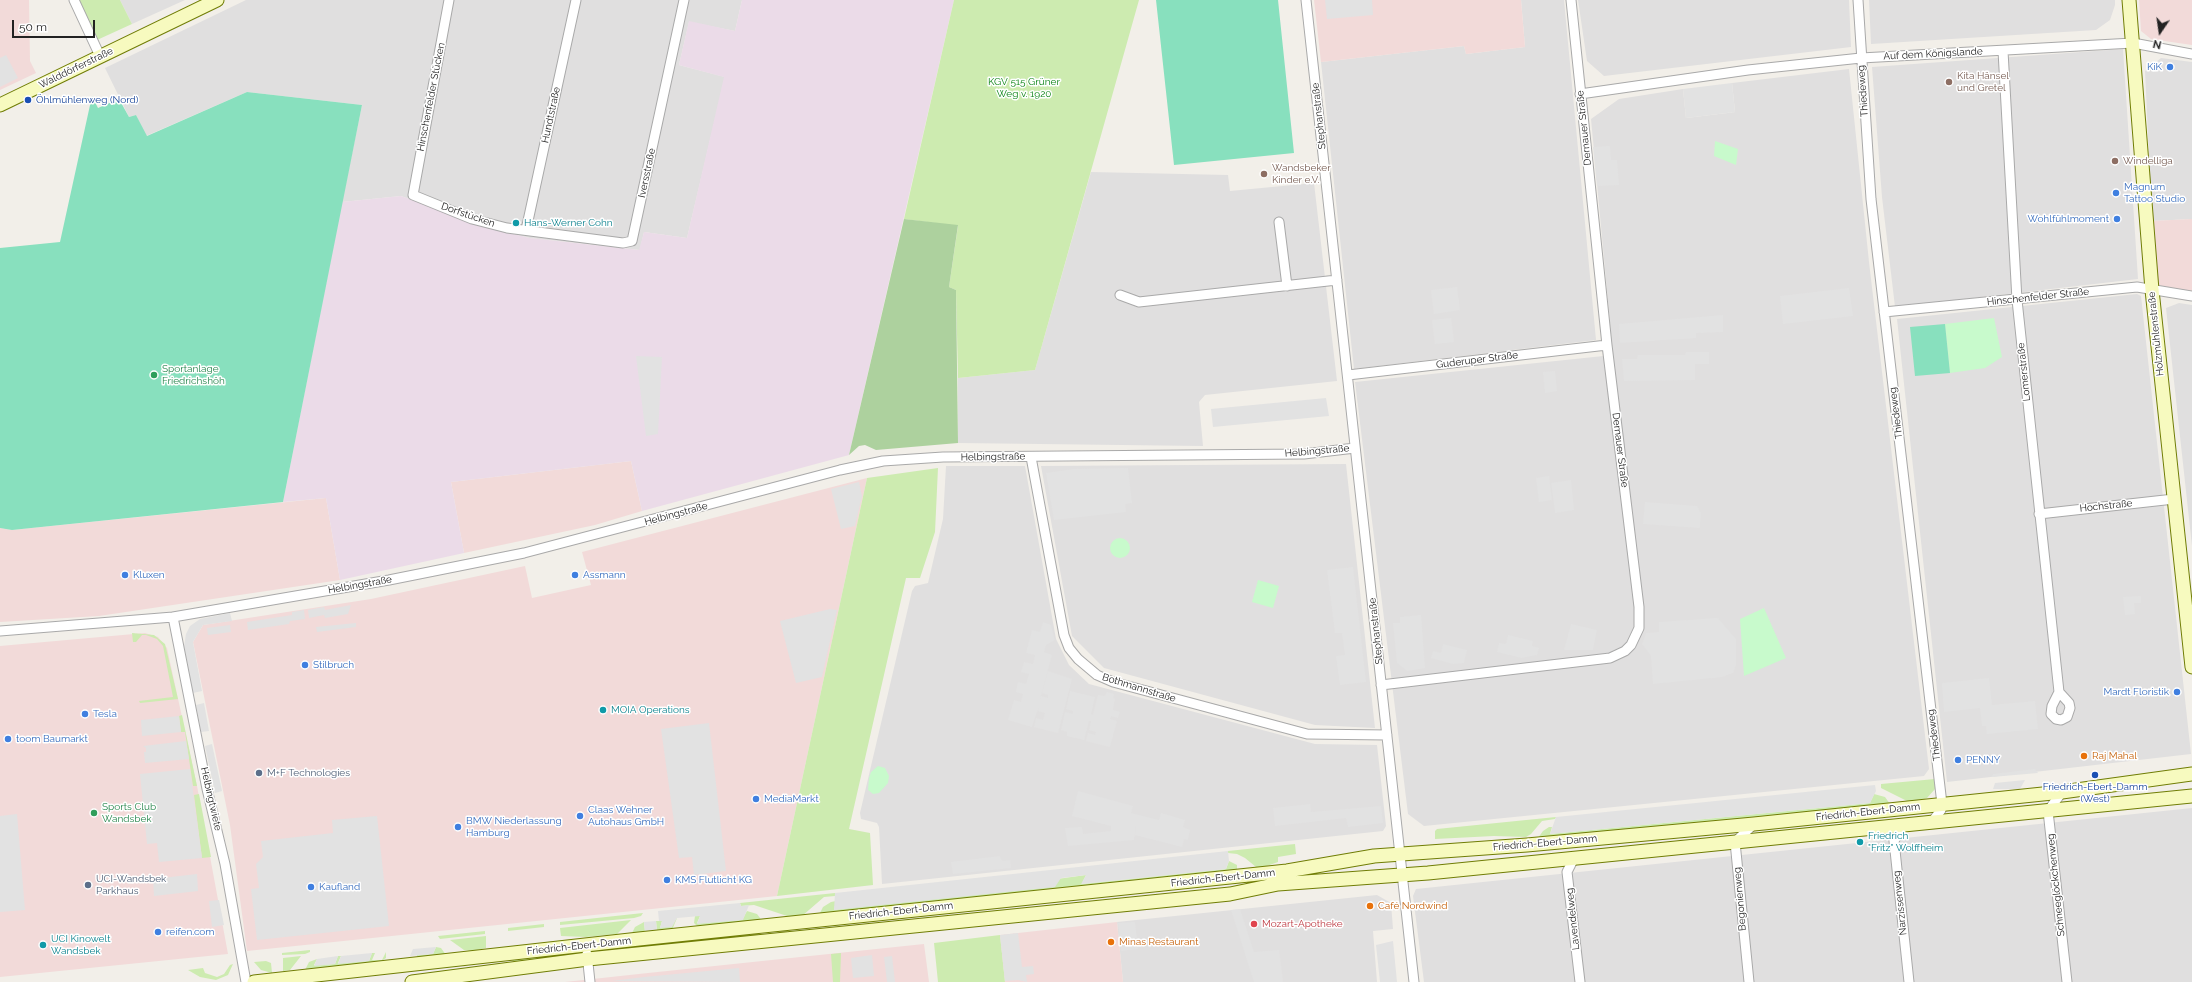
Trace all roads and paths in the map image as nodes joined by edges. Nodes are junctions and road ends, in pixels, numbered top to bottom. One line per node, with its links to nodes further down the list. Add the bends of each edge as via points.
1 (74, 0): 13 (street)
2 (217, 0): 13 (main road, Walddörferstraße)
3 (449, 0): 17 (street, Hinschenfelder Stücken)
4 (576, 0): 19 (street, Hundtstraße)
5 (684, 0): 19 (street, Iversstraße, via 632,241 623,243)
6 (1306, 0): 20 (street, Stephanstraße)
7 (1571, 0): 15 (street, Dernauer Straße)
8 (1858, 0): 14 (street, Thiedeweg)
9 (2130, 0): 10 (main road, Holzmühlenstraße)
10 (2133, 43): 11 (street, Auf dem Königslande); 12 (street, Auf dem Königslande); 22 (main road, Holzmühlenstraße)
11 (2003, 51): 14 (street, Auf dem Königslande); 25 (street, Lomerstraße)
12 (2192, 54)
13 (100, 56): 16 (main road, Walddörferstraße)
14 (1861, 58): 15 (street, Auf dem Königslande, via 1748,70); 26 (street, Thiedeweg, via 1871,199)
15 (1580, 94): 27 (street, Dernauer Straße)
16 (0, 105)
17 (413, 195): 19 (street, Dorfstücken, via 472,219)
18 (1279, 222): 21 (street)
19 (526, 230)
20 (1337, 280): 21 (street); 28 (street, Stephanstraße)
21 (1287, 286): 23 (street, via 1139,302)
22 (2152, 290): 24 (street, Hinschenfelder Straße); 25 (street, Hinschenfelder Straße, via 2137,287); 31 (main road, Holzmühlenstraße)
23 (1120, 295)
24 (2192, 296)
25 (2017, 300): 26 (street, Hinschenfelder Straße); 32 (street, Lomerstraße)
26 (1884, 312): 42 (street, Thiedeweg)
27 (1607, 345): 28 (street, Guderuper Straße); 36 (street, Dernauer Straße, via 1639,607 1639,628 1634,640 1625,651 1606,659)
28 (1348, 375): 29 (street, Stephanstraße)
29 (1356, 448): 30 (street, Helbingstraße, via 1304,454); 36 (street, Stephanstraße)
30 (1032, 457): 33 (street, Helbingstraße, via 936,458 862,464 524,553 352,587); 38 (street, Bothmannstraße, via 1064,634 1069,648 1097,675 1113,682 1307,734)
31 (2174, 499): 32 (street, Hochstraße); 35 (main road, Holzmühlenstraße)
32 (2039, 514): 37 (street, Lomerstraße)
33 (174, 617): 34 (street, Helbingstraße); 53 (street, Helbingtwiete, via 207,789 225,864)
34 (0, 631)
35 (2192, 667)
36 (1382, 685): 38 (street, Stephanstraße)
37 (2059, 692)
38 (1387, 735): 48 (street, Stephanstraße)
39 (2192, 774): 40 (main road, Friedrich-Ebert-Damm)
40 (2062, 792): 42 (main road, Friedrich-Ebert-Damm); 43 (street)
41 (2192, 796): 43 (main road, Friedrich-Ebert-Damm)
42 (1942, 804): 44 (street, via 1941,810); 45 (main road, Friedrich-Ebert-Damm)
43 (2048, 810): 44 (main road, Friedrich-Ebert-Damm); 61 (street, Schneeglöckchenweg)
44 (1932, 822): 46 (main road, Friedrich-Ebert-Damm)
45 (1754, 824): 47 (street); 48 (main road, Friedrich-Ebert-Damm, via 1527,845)
46 (1903, 825): 47 (main road, Friedrich-Ebert-Damm); 60 (street, Narzissenweg, via 1894,841)
47 (1735, 842): 49 (main road, Friedrich-Ebert-Damm); 59 (street, Begonienweg)
48 (1400, 853): 50 (street, Stephanstraße); 51 (main road, Friedrich-Ebert-Damm, via 1287,871)
49 (1574, 858): 50 (main road, Friedrich-Ebert-Damm); 58 (street, Lavendelweg, via 1567,872)
50 (1402, 876): 52 (main road, Friedrich-Ebert-Damm, via 1278,884 1230,894); 57 (street, Stephanstraße)
51 (586, 945): 52 (street); 54 (main road, Friedrich-Ebert-Damm)
52 (588, 959): 55 (main road, Friedrich-Ebert-Damm); 56 (street)
53 (246, 982)
54 (254, 982)
55 (412, 982)
56 (590, 982)
57 (1414, 982)
58 (1580, 982)
59 (1748, 982)
60 (1908, 982)
61 (2067, 982)

